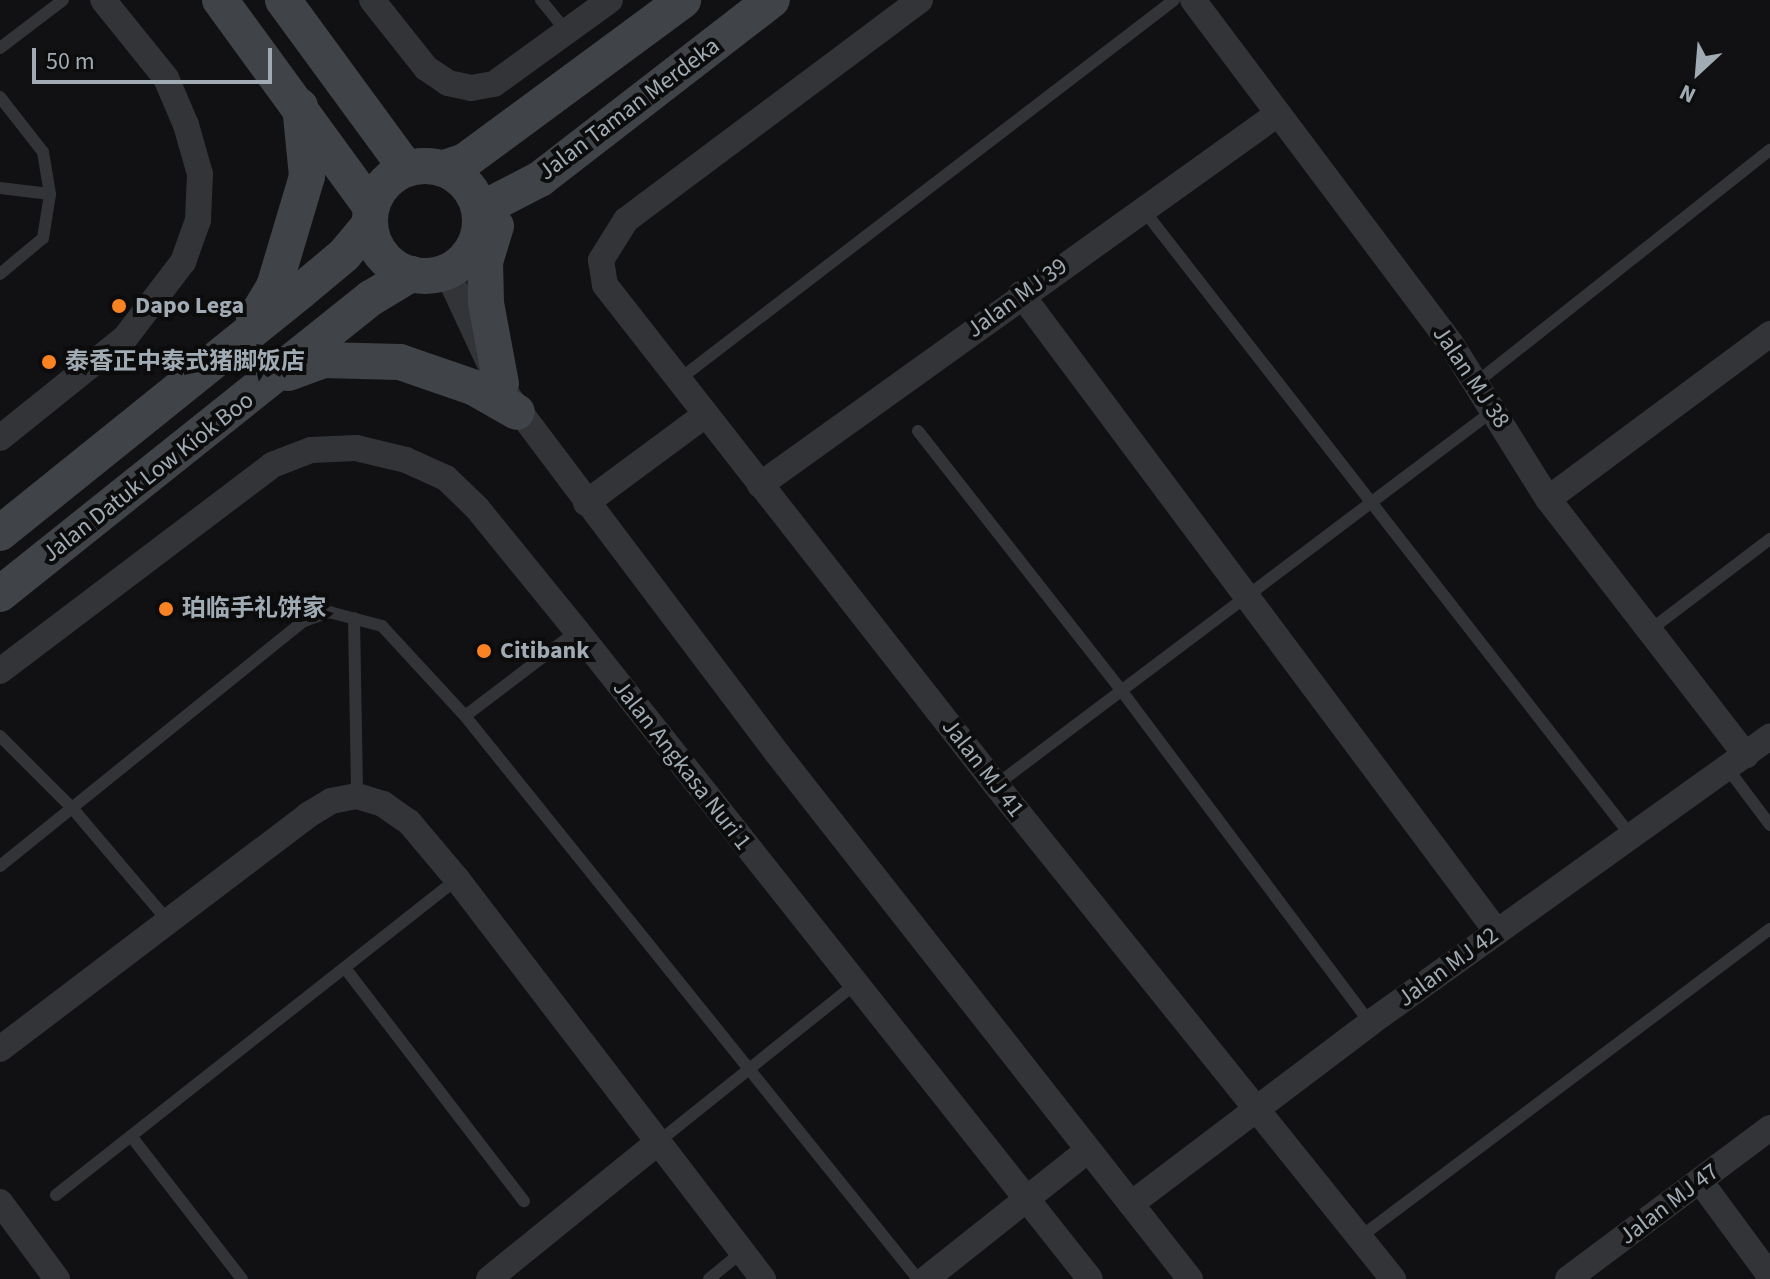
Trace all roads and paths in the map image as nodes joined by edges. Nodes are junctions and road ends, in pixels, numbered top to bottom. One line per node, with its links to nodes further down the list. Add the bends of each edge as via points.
1 (63, 0): 14 (lane)
2 (103, 0): 42 (street, via 166,78 200,174 198,220 183,262 125,338)
3 (220, 0): 17 (main road)
4 (283, 0): 15 (main road)
5 (372, 0): 13 (street, via 426,68 448,83 471,88 494,84)
6 (541, 0): 13 (lane)
7 (610, 0): 13 (street)
8 (683, 0): 19 (main road)
9 (772, 0): 23 (main road, Jalan Taman Merdeka)
10 (920, 0): 36 (street, Jalan MJ 41, via 626,220 607,245 601,271 605,285)
11 (1174, 0): 36 (lane)
12 (1193, 0): 18 (street, Jalan MJ 38)
13 (567, 32)
14 (0, 48)
15 (332, 68): 19 (main road, via 398,133 456,144); 21 (main road)
16 (0, 97): 25 (lane, via 43,152)
17 (300, 103): 28 (main road); 34 (main road, via 307,176 274,287)
18 (1276, 115): 26 (street, Jalan MJ 39); 37 (street, Jalan MJ 38)
19 (505, 132): 22 (main road, via 465,161)
20 (1770, 150): 37 (lane)
21 (406, 168): 22 (main road); 28 (main road, via 378,190)
22 (444, 168): 27 (main road, via 474,192)
23 (540, 179): 27 (main road, Jalan Taman Merdeka); 38 (main road, via 497,222 485,261 486,303)
24 (0, 188): 25 (lane)
25 (50, 194): 30 (lane, via 43,238)
26 (1142, 208): 32 (street, Jalan MJ 39); 45 (lane)
27 (480, 210): 29 (main road, via 475,247)
28 (371, 215): 31 (main road, via 387,261); 34 (main road, Jalan Datuk Low Kiok Boo, via 344,255)
29 (447, 272): 31 (main road); 38 (street)
30 (0, 274)
31 (411, 274): 35 (main road, Jalan Datuk Low Kiok Boo, via 371,298)
32 (1021, 294): 43 (street, Jalan MJ 39); 50 (street)
33 (1770, 334): 44 (street)
34 (243, 339): 47 (main road, Jalan Datuk Low Kiok Boo)
35 (271, 379): 38 (main road, via 323,360 400,362); 49 (main road, Jalan Datuk Low Kiok Boo)
36 (677, 381): 40 (street, Jalan MJ 41)
37 (1477, 382): 39 (street, Jalan MJ 38)
38 (509, 398): 46 (street)
39 (1494, 410): 44 (street, Jalan MJ 38); 45 (lane)
40 (705, 415): 43 (street, Jalan MJ 41); 46 (street)
41 (918, 431): 55 (lane)
42 (0, 438)
43 (760, 485): 60 (street, Jalan MJ 41)
44 (1548, 499): 52 (street, Jalan MJ 38)
45 (1372, 500): 50 (lane); 64 (lane)
46 (586, 503): 79 (street)
47 (0, 533)
48 (1770, 539): 52 (lane)
49 (0, 594)
50 (1246, 597): 55 (lane); 69 (street)
51 (354, 618): 56 (lane, via 394,635); 61 (lane); 62 (lane, via 329,612 304,621)
52 (1650, 630): 59 (street, Jalan MJ 38)
53 (577, 631): 54 (street, Jalan Angkasa Nuri 1, via 477,508 446,478 406,460 356,448 311,450 272,465 235,488); 56 (lane); 71 (street, Jalan Angkasa Nuri 1)
54 (0, 671)
55 (1121, 690): 60 (lane); 72 (lane)
56 (465, 716): 74 (lane)
57 (0, 736): 62 (lane)
58 (1770, 737): 59 (street, Jalan MJ 42)
59 (1737, 762): 63 (lane); 64 (street, Jalan MJ 42)
60 (996, 785): 75 (street, Jalan MJ 41)
61 (357, 796): 66 (street, via 383,804 409,822); 67 (street, via 331,801 308,815)
62 (73, 809): 65 (lane); 67 (lane)
63 (1770, 825)
64 (1631, 836): 69 (street, Jalan MJ 42)
65 (0, 866)
66 (457, 879): 70 (lane); 78 (street)
67 (169, 922): 73 (street)
68 (1770, 929): 86 (lane)
69 (1497, 932): 72 (street, Jalan MJ 42)
70 (345, 968): 77 (lane); 83 (lane)
71 (854, 985): 74 (lane); 82 (street, Jalan Angkasa Nuri 1)
72 (1370, 1023): 75 (street, Jalan MJ 42)
73 (0, 1049)
74 (747, 1070): 78 (lane); 95 (lane)
75 (1255, 1109): 85 (street, Jalan MJ 42); 86 (street, Jalan MJ 41)
76 (1770, 1128): 80 (street, Jalan MJ 47)
77 (131, 1136): 81 (lane); 91 (lane)
78 (658, 1142): 87 (street); 92 (street)
79 (1088, 1150): 82 (street); 85 (street)
80 (1700, 1181): 88 (street); 89 (street, Jalan MJ 47)
81 (56, 1195)
82 (1026, 1199): 96 (street); 97 (street, Jalan Angkasa Nuri 1)
83 (524, 1201)
84 (0, 1202): 90 (street)
85 (1131, 1204): 98 (street)
86 (1359, 1238): 99 (street, Jalan MJ 41)
87 (743, 1251): 93 (lane); 94 (street)
88 (1770, 1276)
89 (1576, 1277)
90 (57, 1279)
91 (242, 1279)
92 (489, 1279)
93 (709, 1279)
94 (763, 1279)
95 (918, 1279)
96 (926, 1279)
97 (1090, 1279)
98 (1190, 1279)
99 (1393, 1279)

